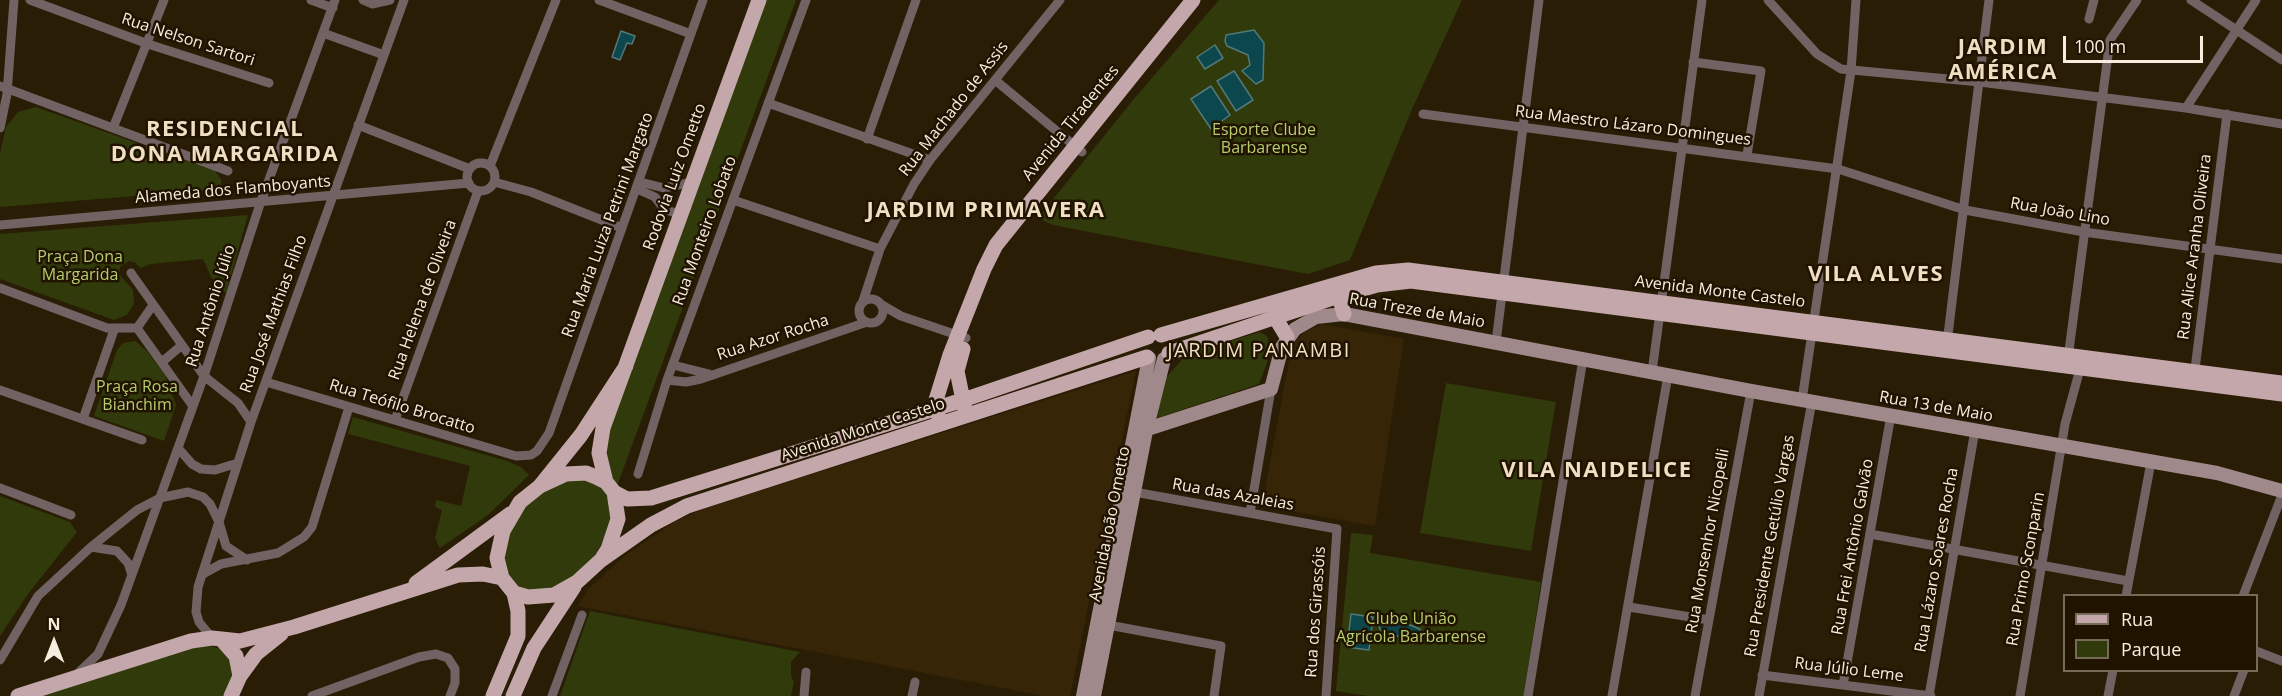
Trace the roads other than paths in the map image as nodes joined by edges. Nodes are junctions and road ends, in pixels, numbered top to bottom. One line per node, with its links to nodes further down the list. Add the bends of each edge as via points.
1 (14, 0): 39 (street)
2 (30, 0): 31 (street, Rua Nelson Sartori)
3 (164, 0): 31 (street)
4 (310, 0): 26 (street)
5 (363, 0): 6 (street, via 372,4)
6 (390, 0)
7 (404, 0): 32 (street, Rua José Mathias Filho)
8 (556, 0): 55 (street)
9 (598, 0): 30 (street)
10 (704, 0): 30 (street, Rua Maria Luiza Petrini Margato)
11 (759, 0): 60 (main road, Rodovia Luiz Ometto)
12 (806, 0): 41 (street, Rua Monteiro Lobato)
13 (916, 0): 50 (street)
14 (1060, 0): 36 (street, Rua Machado de Assis)
15 (1193, 0): 52 (main road, Avenida Tiradentes)
16 (1206, 0): 52 (main road, Avenida Tiradentes)
17 (1539, 0): 47 (street)
18 (1702, 0): 34 (street)
19 (1768, 0): 35 (street, via 1827,63)
20 (1856, 0): 35 (street, Rua Presidente Getúlio Vargas)
21 (1989, 0): 37 (street)
22 (2094, 0): 27 (street)
23 (2137, 0): 40 (street, Rua Primo Sconparin, via 2110,40)
24 (2191, 0): 28 (street)
25 (2256, 0): 28 (street)
26 (334, 4): 29 (street, Rua Antônio Júlio)
27 (2090, 19)
28 (2237, 30): 33 (street); 42 (street)
29 (323, 33): 32 (street); 66 (street, Rua Antônio Júlio)
30 (691, 34): 62 (street, Rua Maria Luiza Petrini Margato)
31 (148, 44): 38 (street, Rua Nelson Sartori); 49 (street)
32 (384, 55): 46 (street, Rua José Mathias Filho)
33 (2282, 60)
34 (1694, 62): 51 (street); 53 (street, via 1761,71)
35 (1851, 71): 37 (street); 57 (street, Rua Presidente Getúlio Vargas)
36 (995, 80): 52 (street); 54 (street, Rua Machado de Assis)
37 (1980, 82): 40 (street); 67 (street)
38 (269, 83)
39 (4, 87): 48 (street); 49 (street)
40 (2104, 97): 42 (street); 71 (street, Rua Primo Sconparin)
41 (768, 103): 50 (street); 65 (street, Rua Monteiro Lobato)
42 (2186, 108): 44 (street)
43 (1424, 114): 47 (street, Rua Maestro Lázaro Domingues)
44 (2227, 114): 45 (street); 73 (street, Rua Alice Aranha Oliveira)
45 (2282, 124)
46 (358, 125): 56 (street); 64 (street, Rua José Mathias Filho)
47 (1523, 127): 51 (street, Rua Maestro Lázaro Domingues); 78 (street)
48 (0, 128)
49 (113, 128): 58 (street)
50 (867, 139): 54 (street)
51 (1682, 148): 53 (street, Rua Maestro Lázaro Domingues); 83 (street)
52 (1079, 149): 95 (main road, Avenida Tiradentes, via 996,245)
53 (1747, 155): 57 (street, Rua Maestro Lázaro Domingues)
54 (930, 160): 72 (street, Rua Machado de Assis)
55 (490, 166): 56 (street, via 481,163); 59 (street)
56 (470, 169): 61 (street)
57 (1838, 169): 67 (street, Rua João Lino); 91 (street, Rua Presidente Getúlio Vargas)
58 (228, 171)
59 (494, 182): 63 (street, via 490,188); 70 (street, via 531,192)
60 (693, 182): 62 (street, via 664,188); 68 (main road, Rodovia Luiz Ometto)
61 (469, 183): 63 (street); 64 (street, Alameda dos Flamboyants)
62 (639, 186): 68 (street, via 664,209); 70 (street, Rua Maria Luiza Petrini Margato)
63 (478, 190): 128 (street, Rua Helena de Oliveira)
64 (332, 196): 66 (street, Alameda dos Flamboyants); 112 (street, Rua José Mathias Filho)
65 (733, 200): 72 (street); 104 (street, Rua Monteiro Lobato)
66 (260, 204): 69 (street, Alameda dos Flamboyants); 109 (street, Rua Antônio Júlio)
67 (1965, 210): 71 (street, Rua João Lino); 99 (street)
68 (681, 216): 105 (main road, Rodovia Luiz Ometto)
69 (0, 225)
70 (622, 228): 136 (street, Rua Maria Luiza Petrini Margato, via 549,433 542,447)
71 (2084, 232): 73 (street, Rua João Lino); 103 (street, Rua Primo Sconparin)
72 (880, 249): 76 (street, Rua Machado de Assis)
73 (2208, 249): 74 (street, Rua João Lino); 110 (street, Rua Alice Aranha Oliveira)
74 (2282, 259)
75 (131, 273): 82 (street)
76 (871, 277): 80 (street, Rua Machado de Assis); 81 (street, Rua Machado de Assis)
77 (0, 288): 92 (street)
78 (1503, 288): 79 (main road, Avenida Monte Castelo, via 1411,281 1377,285); 83 (main road, Avenida Monte Castelo); 94 (main road, Avenida Monte Castelo, via 1424,271 1376,273); 97 (street)
79 (1340, 296): 85 (main road); 88 (main road, Avenida Monte Castelo)
80 (863, 301): 81 (street); 84 (street)
81 (879, 302): 86 (street); 87 (street)
82 (153, 305): 90 (street); 98 (street)
83 (1660, 308): 91 (main road, Avenida Monte Castelo); 106 (street)
84 (859, 311): 89 (street); 93 (street, Rua Azor Rocha)
85 (1344, 314): 96 (street, Rua Treze de Maio, via 1316,317); 97 (street, Rua Treze de Maio)
86 (882, 316): 87 (street); 89 (street, via 876,322)
87 (901, 316): 95 (street)
88 (1275, 317): 96 (main road); 100 (main road, Avenida Monte Castelo)
89 (867, 322): 93 (street, Rua Azor Rocha)
90 (137, 328): 92 (street); 102 (street)
91 (1815, 329): 99 (main road, Avenida Monte Castelo); 120 (street, Rua Presidente Getúlio Vargas)
92 (114, 330): 127 (street)
93 (843, 330): 107 (street, Rua Azor Rocha)
94 (1155, 336): 100 (main road, via 1143,349); 100 (main road, via 1170,344); 119 (main road, Avenida Monte Castelo)
95 (962, 337): 113 (main road, Avenida Tiradentes); 119 (main road, Avenida Tiradentes, via 957,371)
96 (1287, 337): 115 (street)
97 (1496, 342): 101 (street, Rua Treze de Maio)
98 (182, 345): 102 (street); 109 (street)
99 (1947, 346): 103 (main road, Avenida Monte Castelo)
100 (1157, 357): 126 (main road, Avenida Monte Castelo); 132 (street, Avenida João Ometto)
101 (1583, 359): 106 (street, Rua 13 de Maio); 199 (street)
102 (162, 362): 121 (street)
103 (2072, 364): 110 (main road, Avenida Monte Castelo); 134 (street, Rua Primo Sconparin)
104 (673, 365): 107 (street, Rua Azor Rocha); 111 (street, Rua Monteiro Lobato)
105 (626, 366): 140 (main road, Rodovia Luiz Ometto, via 581,435); 141 (main road, Rodovia Luiz Ometto, via 599,442)
106 (1652, 372): 108 (street, Rua 13 de Maio)
107 (712, 374): 111 (street, Rua Azor Rocha, via 686,382)
108 (1668, 375): 117 (street, Rua 13 de Maio); 168 (street)
109 (204, 376): 121 (street, Rua Antônio Júlio); 129 (street, via 238,403)
110 (2194, 378): 114 (main road, Avenida Monte Castelo); 118 (main road, Avenida Monte Castelo)
111 (667, 380): 139 (street, Rua Monteiro Lobato)
112 (266, 382): 122 (street, Rua Teófilo Brocatto); 129 (street, Rua José Mathias Filho)
113 (942, 382): 123 (main road, Avenida Tiradentes); 124 (main road)
114 (2282, 383)
115 (1271, 389): 132 (street); 149 (street)
116 (0, 390): 127 (street)
117 (1751, 391): 120 (street, Rua 13 de Maio); 170 (street, Rua Monsenhor Nicopelli)
118 (2282, 394)
119 (963, 400): 123 (main road, Avenida Monte Castelo); 126 (main road, Avenida Tiradentes)
120 (1807, 400): 125 (street, Rua 13 de Maio); 180 (street, Rua Presidente Getúlio Vargas)
121 (192, 405): 135 (street, Rua Antônio Júlio)
122 (349, 407): 128 (street, Rua Teófilo Brocatto); 156 (street, via 312,527 294,545)
123 (936, 408): 124 (main road, Avenida Monte Castelo); 130 (main road)
124 (916, 415): 143 (main road, Avenida Monte Castelo)
125 (1891, 415): 131 (street, Rua 13 de Maio); 153 (street, Rua Frei Antônio Galvão)
126 (966, 416): 130 (main road, Avenida Monte Castelo)
127 (83, 419): 133 (street)
128 (395, 420): 136 (street, Rua Teófilo Brocatto, via 516,456)
129 (251, 422): 138 (street, Rua José Mathias Filho)
130 (940, 424): 147 (main road, Avenida Monte Castelo)
131 (1975, 430): 134 (street, Rua 13 de Maio); 155 (street, Rua Lázaro Soares Rocha)
132 (1140, 432): 144 (street, Avenida João Ometto)
133 (142, 440)
134 (2062, 447): 137 (street, Rua 13 de Maio); 158 (street, Rua Primo Sconparin)
135 (178, 448): 138 (street, via 201,469 215,470); 146 (street, Rua Antônio Júlio)
136 (531, 455)
137 (2151, 462): 145 (street, Rua 13 de Maio, via 2217,473); 162 (street)
138 (238, 463): 151 (street, Rua José Mathias Filho)
139 (638, 474)
140 (540, 486): 141 (main road, via 566,474 586,473); 148 (main road)
141 (610, 487): 143 (main road, Avenida Monte Castelo, via 627,499 641,500); 157 (main road, via 618,519)
142 (0, 488): 150 (street)
143 (679, 489): 147 (main road, via 675,502)
144 (1129, 491): 149 (street, Rua das Azaleias); 171 (street, Avenida João Ometto)
145 (2282, 493): 167 (street)
146 (160, 498): 151 (street, via 180,492 196,494 210,504); 154 (street, via 137,510); 160 (street, Rua Antônio Júlio)
147 (687, 506): 157 (main road, Avenida Monte Castelo)
148 (512, 512): 161 (main road, via 498,549); 164 (main road)
149 (1250, 513): 152 (street, Rua das Azaleias)
150 (71, 515)
151 (219, 522): 156 (street, via 226,546); 159 (street, Rua José Mathias Filho)
152 (1337, 529): 198 (street, Rua dos Girassóis)
153 (1870, 534): 155 (street); 184 (street, Rua Frei Antônio Galvão)
154 (91, 547): 160 (street, via 117,550); 175 (street, via 38,596)
155 (1954, 549): 158 (street); 203 (street, Rua Lázaro Soares Rocha)
156 (247, 560): 159 (street, via 220,564)
157 (601, 560): 163 (main road)
158 (2041, 565): 162 (street); 204 (street, Rua Primo Sconparin)
159 (203, 574): 173 (street, Rua José Mathias Filho, via 195,600 196,612 199,622)
160 (132, 575): 182 (street, Rua Antônio Júlio, via 105,642)
161 (502, 578): 164 (main road, via 458,575); 165 (main road)
162 (2128, 581): 166 (street)
163 (577, 582): 165 (main road, via 547,597); 191 (main road, via 544,631)
164 (406, 590): 172 (main road)
165 (514, 593): 190 (main road, via 519,610 518,636)
166 (2126, 594)
167 (2244, 594)
168 (1629, 607): 170 (street); 200 (street)
169 (582, 615): 192 (street)
170 (1709, 620): 201 (street, Rua Monsenhor Nicopelli)
171 (1103, 623): 195 (street, Avenida João Ometto); 196 (street, Avenida João Ometto); 197 (street, via 1221,646)
172 (294, 627): 173 (main road, via 240,641); 181 (main road, via 266,644)
173 (217, 639): 181 (main road, via 236,656); 182 (main road, via 191,641)
174 (2258, 652): 176 (street)
175 (0, 660)
176 (2282, 661)
177 (806, 672): 193 (street)
178 (2113, 672): 205 (street)
179 (2243, 672): 206 (street)
180 (1762, 675): 184 (street, Rua Júlio Leme); 202 (street, Rua Presidente Getúlio Vargas)
181 (240, 676): 187 (main road)
182 (72, 678): 186 (main road)
183 (915, 682): 194 (street)
184 (1844, 685): 185 (street, Rua Júlio Leme)
185 (1896, 693): 203 (street, Rua Júlio Leme)
186 (18, 696)
187 (231, 696)
188 (312, 696): 189 (street, via 436,654 448,658 455,669)
189 (450, 696)
190 (493, 696)
191 (513, 696)
192 (552, 696)
193 (804, 696)
194 (912, 696)
195 (1083, 696)
196 (1094, 696)
197 (1214, 696)
198 (1326, 696)
199 (1528, 696)
200 (1612, 696)
201 (1695, 696)
202 (1759, 696)
203 (1930, 696)
204 (2020, 696)
205 (2108, 696)
206 (2234, 696)

